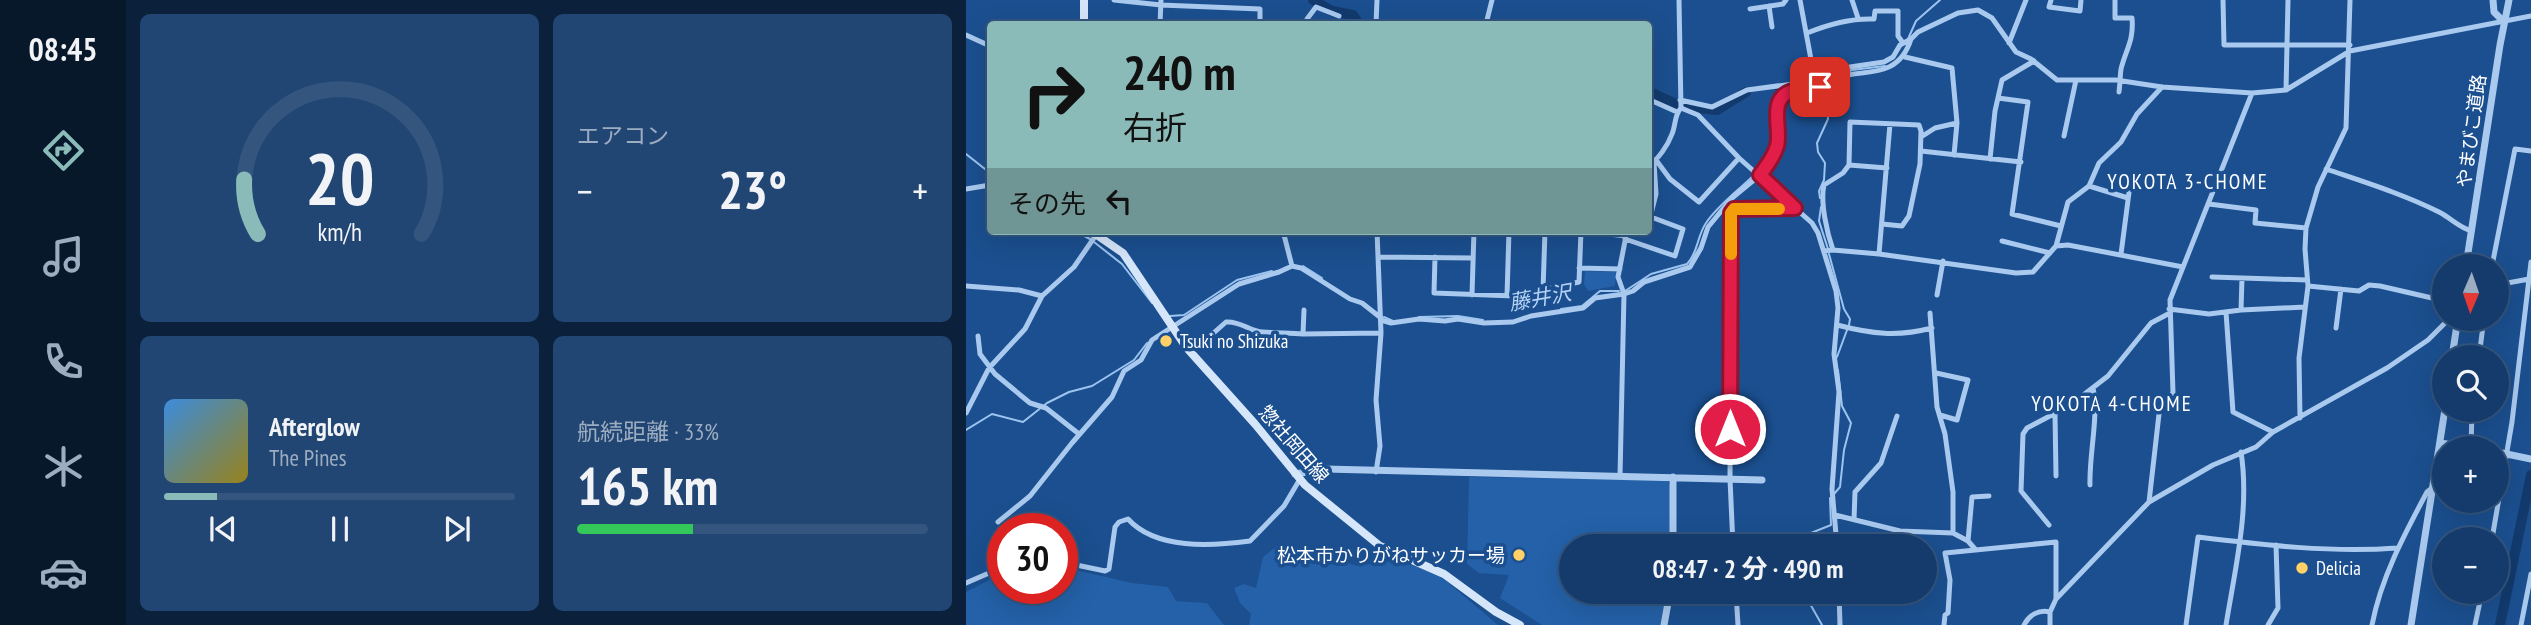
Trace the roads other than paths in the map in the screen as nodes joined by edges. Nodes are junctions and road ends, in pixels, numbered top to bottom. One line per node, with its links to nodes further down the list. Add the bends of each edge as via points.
1 (1084, 0): 26 (main road)
2 (1114, 0): 19 (street)
3 (1377, 0): 30 (street)
4 (1492, 0): 31 (street)
5 (1678, 0): 52 (street)
6 (1786, 0): 20 (street)
7 (1800, 0): 34 (street)
8 (1852, 0): 25 (street)
9 (1979, 0): 22 (street)
10 (2026, 0): 37 (street)
11 (2051, 0): 12 (street, via 2049,7 2080,12)
12 (2081, 0)
13 (2115, 0): 45 (street, via 2115,18 2132,18 2133,31)
14 (2223, 0): 40 (street, via 2224,45)
15 (2288, 0): 40 (street)
16 (2350, 0): 41 (street)
17 (2493, 0): 32 (street, via 2494,12)
18 (2509, 0): 32 (street, やまびこ道路)
19 (1161, 3): 27 (street); 28 (street, via 1260,9)
20 (1769, 6): 21 (street); 33 (street)
21 (1750, 9)
22 (1978, 10): 36 (street, via 1958,13); 37 (street, via 1992,18)
23 (1339, 16): 29 (street, via 1316,7)
24 (2531, 16): 32 (street)
25 (1858, 18): 34 (street); 38 (street, via 1874,19 1875,11 1898,10 1898,36)
26 (1084, 21)
27 (1160, 21)
28 (1260, 21)
29 (1307, 21)
30 (1376, 21)
31 (1487, 21)
32 (2504, 22): 41 (street); 82 (street, やまびこ道路)
33 (1772, 27)
34 (1807, 33): 46 (street)
35 (966, 35): 39 (street)
36 (1911, 39): 38 (street); 42 (street)
37 (2009, 43): 43 (street)
38 (1903, 44): 46 (street, via 1884,62 1850,67)
39 (987, 45)
40 (2286, 45): 41 (street); 48 (street)
41 (2350, 48): 48 (street); 68 (street, via 2346,128)
42 (1905, 57): 55 (street, via 1952,68); 69 (street, via 1883,70 1844,77 1828,91 1820,87 1783,97 1777,111 1777,145)
43 (2034, 61): 44 (street, via 2057,80); 51 (street, via 2002,80)
44 (2076, 80): 45 (street); 58 (street)
45 (2120, 80): 47 (street); 49 (street)
46 (1815, 81): 52 (street, via 1747,90 1712,107)
47 (2162, 87): 50 (street); 72 (street, via 2137,114 2121,142 2099,163)
48 (2286, 90): 50 (street)
49 (2119, 92)
50 (2252, 93): 75 (street)
51 (1998, 98): 63 (street); 64 (street, via 2028,102)
52 (1680, 100): 54 (street)
53 (1652, 101): 54 (street)
54 (1679, 110): 62 (street, via 1698,115); 65 (street, via 1672,135)
55 (1957, 123): 57 (street); 61 (street)
56 (1890, 124): 57 (street, via 1919,125); 66 (street, via 1850,122); 67 (street)
57 (1921, 136): 59 (street)
58 (2064, 136)
59 (1920, 151): 61 (street); 79 (street, via 1909,216 1902,226)
60 (2531, 151): 100 (street, via 2515,149)
61 (1954, 155): 63 (street)
62 (1739, 158): 65 (street, via 1699,202); 69 (street)
63 (1990, 159): 64 (street)
64 (2021, 162): 80 (street, via 2012,214)
65 (1653, 163): 77 (street, via 1656,194)
66 (1849, 165): 67 (street); 94 (street, via 1822,190)
67 (1888, 168): 79 (street)
68 (2326, 169): 81 (street); 82 (street, via 2442,213)
69 (1760, 175): 76 (street); 118 (street, via 1732,198 1708,227 1690,267)
70 (2130, 185): 74 (street)
71 (987, 186): 73 (street)
72 (2089, 186): 74 (street); 80 (street, via 2068,202)
73 (966, 189)
74 (2128, 198): 98 (street)
75 (2208, 205): 81 (street, via 2256,210 2255,223); 107 (street)
76 (1795, 208): 95 (street, via 1812,223); 158 (street, via 1734,209 1731,213)
77 (1652, 210)
78 (1652, 219): 91 (street, via 1683,229 1675,256)
79 (1882, 225): 97 (street)
80 (2061, 226): 93 (street)
81 (2306, 228): 113 (street)
82 (2472, 231): 99 (street, やまびこ道路)
83 (1090, 235): 121 (street, via 1074,267)
84 (1096, 235): 132 (main road, 惣社岡田線, via 1123,253)
85 (1284, 235): 106 (street)
86 (1377, 235): 101 (street)
87 (1474, 235): 103 (street)
88 (1508, 235): 122 (street)
89 (1545, 235): 117 (street)
90 (1582, 235): 108 (street)
91 (1627, 235): 109 (street)
92 (2003, 241): 96 (street)
93 (2056, 246): 96 (street); 98 (street)
94 (1833, 250): 95 (street); 97 (street)
95 (1824, 251): 131 (street, via 1836,291)
96 (2050, 253): 104 (street, via 2039,268 2024,274)
97 (1879, 254): 104 (street)
98 (2121, 254): 107 (street)
99 (2468, 254)
100 (2494, 254)
101 (1378, 257): 102 (street); 130 (street)
102 (1435, 257): 103 (street); 119 (street, via 1434,293)
103 (1473, 258): 119 (street)
104 (1943, 261): 120 (street)
105 (2531, 262): 112 (street)
106 (1292, 264): 130 (street); 132 (street, via 1238,284)
107 (2183, 267): 127 (street)
108 (1579, 268): 109 (street); 117 (street, via 1579,282)
109 (1620, 269): 118 (street)
110 (2212, 277): 111 (street)
111 (2242, 278): 113 (street); 126 (street)
112 (2529, 279): 114 (street); 151 (street)
113 (2307, 283): 116 (street); 124 (street)
114 (2510, 283)
115 (966, 286): 121 (street)
116 (2341, 289): 123 (street, via 2359,291 2369,285); 134 (street)
117 (1543, 290): 122 (street)
118 (1623, 291): 130 (street, via 1595,298 1583,308 1513,322 1419,319 1391,323); 154 (street)
119 (1472, 295): 122 (street)
120 (1937, 295)
121 (1042, 296): 140 (street, via 1025,330)
122 (1507, 296)
123 (2432, 297)
124 (2305, 307): 126 (street); 147 (street, via 2299,358)
125 (1304, 310): 137 (street)
126 (2241, 310): 128 (street)
127 (2170, 311): 128 (street); 142 (street, via 2151,323 2109,376); 163 (street, via 2173,393 2159,414)
128 (2226, 312): 148 (street, via 2232,412)
129 (1930, 313): 133 (street)
130 (1381, 318): 136 (street)
131 (1837, 325): 133 (street, via 1883,335); 167 (street)
132 (1172, 326): 139 (main road, 惣社岡田線); 149 (street, via 1152,340 1141,360 1124,370 1112,397)
133 (1932, 328): 141 (street)
134 (2336, 328)
135 (2437, 331): 147 (street, via 2404,357)
136 (1381, 333): 137 (street); 153 (street)
137 (1303, 334): 139 (street, via 1261,332 1226,323)
138 (978, 336): 140 (street, via 980,354)
139 (1188, 348): 156 (main road, 惣社岡田線)
140 (989, 368): 143 (street); 149 (street, via 1030,403 1046,408)
141 (1936, 373): 145 (street); 145 (street, via 1968,380 1957,420)
142 (2093, 388): 144 (street); 160 (street)
143 (966, 413)
144 (2055, 413): 155 (street); 169 (street, via 2023,434 2019,485)
145 (1940, 415): 164 (street)
146 (1896, 416): 168 (street, via 1881,463 1855,492)
147 (2300, 418): 148 (street)
148 (2273, 432): 150 (street)
149 (1079, 434): 166 (street, via 1030,496)
150 (2242, 453): 163 (street); 175 (street, via 2245,475)
151 (2509, 454): 152 (street)
152 (2531, 459)
153 (1376, 472): 154 (street); 156 (street, via 1325,469)
154 (1619, 476): 157 (street)
155 (2056, 476)
156 (1298, 477): 179 (street, via 1284,506 1250,541 1187,544 1149,533 1128,519 1115,527 1108,569); 189 (main road, 惣社岡田線, via 1380,547 1444,574)
157 (1673, 477): 158 (street); 171 (street)
158 (1730, 479): 159 (street); 172 (street)
159 (1762, 481)
160 (2090, 485)
161 (2432, 488): 177 (street); 200 (street)
162 (1989, 496): 165 (street, via 1972,497)
163 (2149, 502): 183 (street)
164 (1954, 508): 165 (street); 170 (street)
165 (1970, 510): 174 (street)
166 (1009, 513)
167 (1835, 514): 168 (street); 173 (street)
168 (1854, 520): 170 (street, via 1899,531)
169 (2049, 525)
170 (1952, 533): 174 (street)
171 (1673, 534)
172 (1733, 534)
173 (1836, 534)
174 (1968, 541): 178 (street)
175 (2239, 542): 176 (street); 196 (street, via 2198,537); 197 (street)
176 (2276, 545): 177 (street, via 2364,551); 198 (street, via 2278,608)
177 (2398, 548): 199 (street)
178 (1975, 549): 183 (street, via 2056,542); 193 (street, via 1945,553 1950,580)
179 (1078, 567)
180 (987, 574): 182 (street)
181 (2531, 574): 202 (street)
182 (966, 583)
183 (2056, 599): 188 (street)
184 (1668, 604): 190 (street)
185 (1737, 604): 191 (street)
186 (1839, 604): 192 (street)
187 (2479, 604): 201 (street)
188 (2050, 612): 194 (street, via 2038,612); 195 (street)
189 (1520, 625)
190 (1664, 625)
191 (1738, 625)
192 (1840, 625)
193 (1944, 625)
194 (2024, 625)
195 (2050, 625)
196 (2186, 625)
197 (2226, 625)
198 (2268, 625)
199 (2371, 625)
200 (2411, 625)
201 (2475, 625)
202 (2521, 625)

